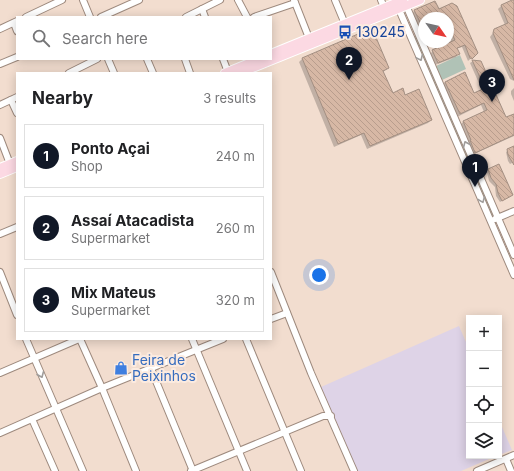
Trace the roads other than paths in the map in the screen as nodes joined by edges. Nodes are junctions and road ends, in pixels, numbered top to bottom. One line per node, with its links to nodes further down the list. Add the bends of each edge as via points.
1 (62, 0): 12 (street)
2 (83, 0): 13 (street)
3 (139, 0): 14 (street)
4 (220, 0): 11 (street)
5 (238, 0): 17 (street)
6 (335, 0): 20 (street)
7 (420, 0): 10 (main road)
8 (295, 1): 18 (street); 24 (street)
9 (383, 4): 10 (main road); 20 (main road)
10 (401, 4): 22 (street); 23 (street); 28 (main road)
11 (202, 9): 15 (street); 16 (street)
12 (28, 16)
13 (90, 16)
14 (103, 16)
15 (188, 16)
16 (205, 16)
17 (246, 16)
18 (257, 16)
19 (15, 22): 21 (street)
20 (345, 24): 24 (main road)
21 (0, 29)
22 (418, 32): 23 (street)
23 (410, 35): 52 (street, one-way to 52)
24 (309, 38): 26 (main road)
25 (425, 48): 51 (street, one-way to 25)
26 (272, 54)
27 (16, 57): 36 (street)
28 (272, 59)
29 (95, 60): 37 (street)
30 (108, 60): 38 (street)
31 (147, 60): 39 (street)
32 (185, 60): 40 (street)
33 (223, 60): 41 (street)
34 (257, 60): 41 (main road)
35 (270, 60): 42 (main road)
36 (0, 64)
37 (76, 71)
38 (114, 72)
39 (153, 72)
40 (190, 72)
41 (226, 72)
42 (242, 72)
43 (14, 99): 44 (street); 45 (street)
44 (0, 105)
45 (16, 109)
46 (0, 138): 47 (street)
47 (15, 164): 48 (main road); 49 (main road)
48 (0, 168)
49 (0, 174)
50 (514, 211): 51 (street)
51 (498, 218): 52 (street); 55 (street)
52 (491, 222): 58 (street)
53 (16, 227): 54 (street)
54 (0, 234)
55 (514, 255)
56 (0, 272): 59 (street)
57 (272, 275): 60 (street)
58 (514, 275)
59 (16, 312)
60 (287, 313): 61 (street); 74 (street)
61 (272, 319)
62 (26, 340): 69 (street)
63 (77, 340): 69 (street)
64 (79, 340): 72 (street)
65 (192, 340): 68 (street)
66 (221, 340): 68 (street)
67 (246, 340): 76 (street)
68 (197, 350): 70 (street); 78 (street)
69 (34, 358): 71 (street); 73 (street, one-way to 73)
70 (151, 369): 72 (street); 84 (street)
71 (0, 373)
72 (102, 388): 73 (street); 83 (street)
73 (55, 408): 75 (street); 82 (street)
74 (330, 413): 76 (street); 87 (street)
75 (32, 419): 77 (street); 81 (street)
76 (285, 432): 78 (street); 86 (street)
77 (0, 433)
78 (239, 452): 84 (street); 85 (street)
79 (514, 455): 80 (street)
80 (506, 459): 88 (street); 89 (street)
81 (55, 471)
82 (83, 471)
83 (136, 471)
84 (192, 471)
85 (247, 471)
86 (301, 471)
87 (354, 471)
88 (477, 471)
89 (511, 471)

